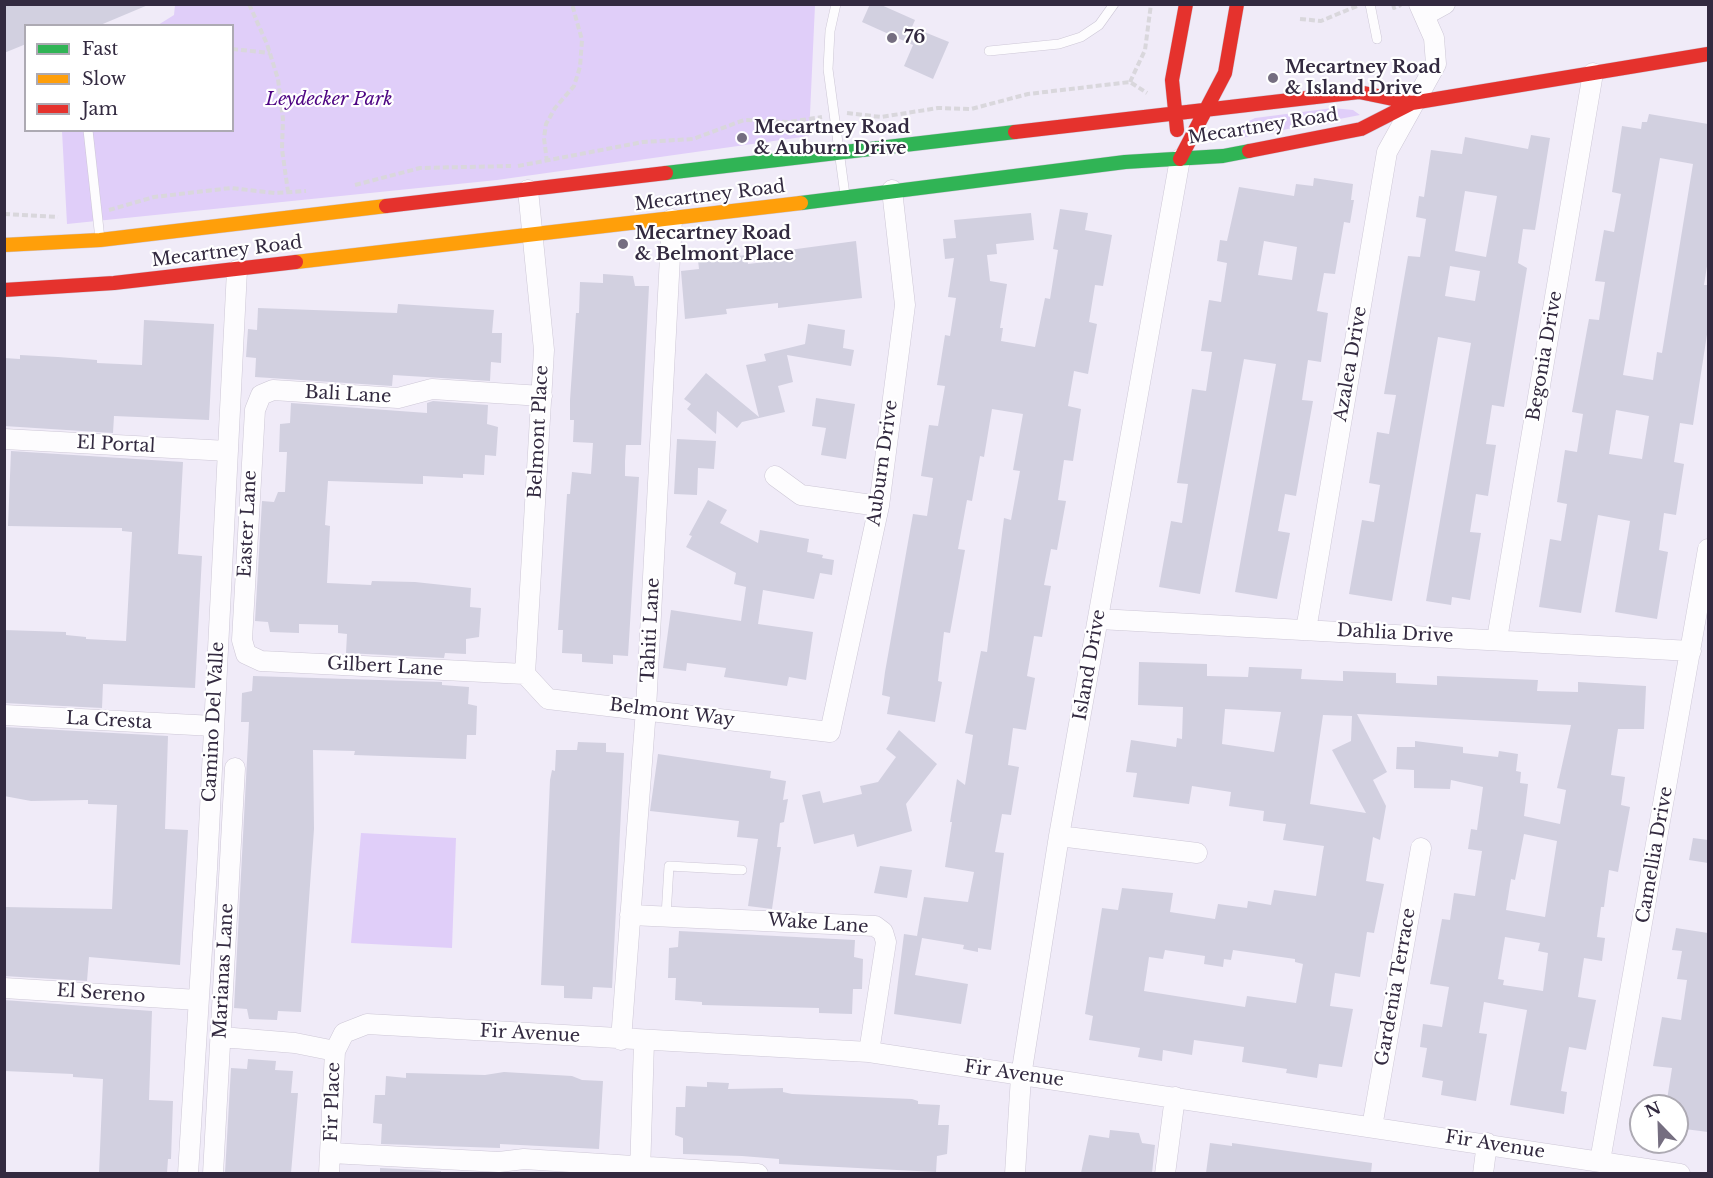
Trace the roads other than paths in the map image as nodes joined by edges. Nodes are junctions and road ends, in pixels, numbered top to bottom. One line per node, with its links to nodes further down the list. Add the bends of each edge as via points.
1 (836, 4): 16 (lane, via 828,69)
2 (1114, 4): 9 (lane, via 1099,25 1081,38)
3 (1186, 4): 14 (main road, Island Drive, via 1172,80)
4 (1237, 4): 13 (main road, Island Drive, via 1225,73)
5 (1370, 4): 8 (lane)
6 (1445, 4): 7 (street)
7 (1422, 10): 12 (street, Azalea Drive, via 1434,38 1436,63)
8 (1377, 39)
9 (989, 51)
10 (1708, 54): 11 (main road, Mecartney Road)
11 (1593, 73): 12 (main road, Mecartney Road); 36 (street, Begonia Drive)
12 (1412, 103): 13 (main road, Mecartney Road, via 1359,92); 17 (main road, Mecartney Road, via 1361,129 1223,156); 35 (street, Azalea Drive, via 1388,152)
13 (1208, 109): 14 (main road, Mecartney Road); 17 (main road, Island Drive)
14 (1176, 113): 16 (main road, Mecartney Road); 17 (main road, Island Drive)
15 (88, 132): 23 (lane)
16 (840, 154): 18 (main road, Mecartney Road); 20 (lane)
17 (1180, 159): 19 (main road, Mecartney Road); 34 (street, Island Drive)
18 (528, 190): 22 (street, Belmont Place); 23 (main road, Mecartney Road)
19 (892, 190): 20 (main road, Mecartney Road); 32 (street, Auburn Drive, via 905,305)
20 (846, 197): 21 (main road, Mecartney Road)
21 (672, 219): 22 (main road, Mecartney Road); 40 (street, Tahiti Lane)
22 (533, 235): 25 (main road, Mecartney Road); 28 (street, Belmont Place, via 543,330)
23 (100, 240): 24 (main road, Mecartney Road)
24 (4, 245)
25 (237, 270): 26 (main road, Mecartney Road); 30 (street, Camino Del Valle)
26 (4, 290)
27 (261, 395): 28 (street, Bali Lane, via 273,390 398,398 432,389); 38 (street, Easter Lane, via 255,410 242,640)
28 (542, 396): 39 (street, Belmont Place)
29 (4, 439): 30 (street, El Portal)
30 (228, 451): 42 (street, Camino Del Valle)
31 (775, 476): 32 (street, via 801,495)
32 (879, 506): 43 (street, Auburn Drive)
33 (1708, 549): 37 (street, Camellia Drive)
34 (1099, 619): 35 (street, Dahlia Drive); 45 (street, Island Drive)
35 (1306, 630): 36 (street, Dahlia Drive)
36 (1497, 639): 37 (street, Dahlia Drive)
37 (1691, 651): 64 (street, Camellia Drive)
38 (246, 654): 39 (street, Gilbert Lane, via 261,661)
39 (525, 674): 40 (street, Belmont Way, via 548,699)
40 (646, 709): 43 (street, Belmont Way); 49 (street, Tahiti Lane)
41 (4, 715): 42 (street, La Cresta)
42 (214, 726): 52 (street, Camino Del Valle)
43 (830, 732)
44 (235, 768): 54 (street, Marianas Lane)
45 (1059, 836): 47 (street); 59 (street, Island Drive)
46 (1421, 848): 61 (street, Gardenia Terrace)
47 (1197, 853)
48 (742, 870): 50 (lane, via 669,867)
49 (630, 915): 50 (street, Wake Lane); 55 (street, Tahiti Lane)
50 (666, 916): 58 (street, Wake Lane, via 875,926 883,932 886,942)
51 (4, 988): 52 (street, El Sereno)
52 (198, 1000): 66 (street, Camino Del Valle)
53 (344, 1033): 55 (street, Fir Avenue, via 367,1024); 57 (street, Fir Place)
54 (221, 1037): 57 (street, via 295,1043); 67 (street, Marianas Lane)
55 (621, 1040): 56 (street, Fir Avenue)
56 (644, 1042): 58 (street, Fir Avenue); 65 (street)
57 (335, 1051): 63 (street, Fir Place)
58 (869, 1052): 59 (street, Fir Avenue)
59 (1021, 1076): 60 (street, Fir Avenue); 70 (street, Island Drive)
60 (1175, 1097): 61 (street, Fir Avenue); 71 (street)
61 (1372, 1127): 62 (street, Fir Avenue)
62 (1487, 1143): 64 (street, Fir Avenue); 72 (street)
63 (331, 1153): 65 (street); 68 (street, Fir Place)
64 (1600, 1161): 73 (street, Fir Avenue)
65 (640, 1170): 69 (street)
66 (188, 1173)
67 (213, 1173)
68 (329, 1173)
69 (758, 1173)
70 (1015, 1173)
71 (1165, 1173)
72 (1483, 1173)
73 (1680, 1173)

